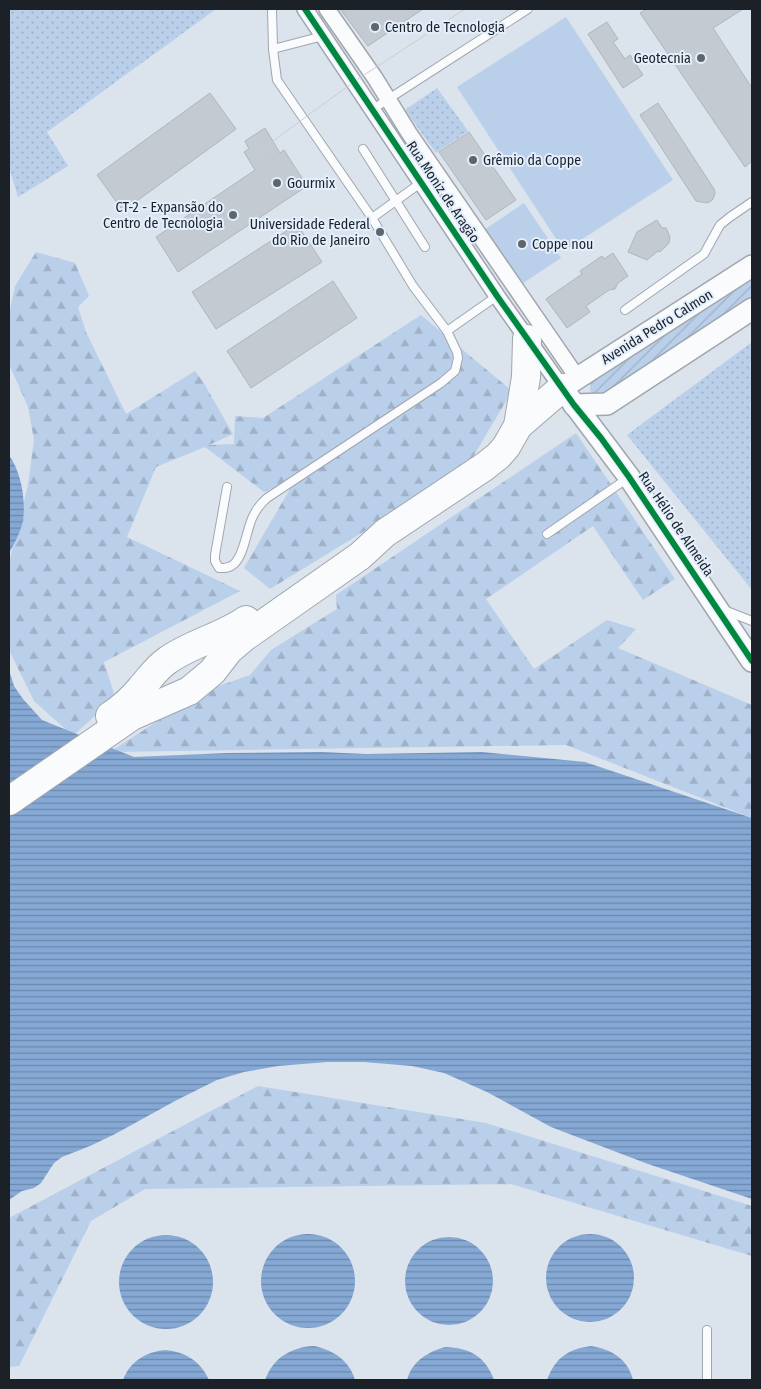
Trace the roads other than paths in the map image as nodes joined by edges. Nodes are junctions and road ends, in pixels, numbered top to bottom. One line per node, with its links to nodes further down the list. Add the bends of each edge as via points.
1 (272, 9): 6 (lane)
2 (305, 9): 5 (street, Rua Moniz de Aragão)
3 (327, 9): 7 (street, Rua Moniz de Aragão)
4 (528, 9): 7 (lane)
5 (323, 36): 6 (lane); 8 (street, Rua Moniz de Aragão)
6 (273, 49): 13 (lane, via 279,85)
7 (388, 99): 8 (lane); 21 (street, Rua Moniz de Aragão)
8 (373, 109): 10 (street, Rua Moniz de Aragão)
9 (363, 149): 11 (lane)
10 (422, 182): 11 (lane); 16 (street, Rua Moniz de Aragão)
11 (396, 200): 13 (lane); 14 (lane)
12 (752, 202): 18 (lane, via 720,225 704,254)
13 (372, 218): 19 (lane, via 413,286)
14 (425, 247)
15 (752, 266): 21 (street, Avenida Pedro Calmon)
16 (498, 296): 19 (lane); 20 (street, Rua Moniz de Aragão)
17 (752, 309): 22 (street)
18 (625, 310)
19 (447, 331): 26 (lane, via 458,356 455,371 261,503 252,518 238,559 228,568 220,568 215,555)
20 (527, 339): 21 (street, Rua Moniz de Aragão); 23 (highway, via 526,377)
21 (571, 390): 22 (street); 23 (highway); 24 (street, Rua Hélio de Almeida)
22 (607, 404): 24 (street)
23 (518, 426): 28 (highway, via 506,447 484,467 385,533 360,556)
24 (601, 438): 25 (street, Rua Hélio de Almeida)
25 (629, 477): 27 (lane); 29 (street, Rua Hélio de Almeida)
26 (227, 487)
27 (547, 534)
28 (292, 596): 32 (highway, via 168,660 126,705); 33 (highway, via 235,644 212,672 189,691 132,716)
29 (717, 608): 30 (lane); 31 (street, Rua Hélio de Almeida)
30 (752, 621)
31 (752, 661)
32 (9, 787)
33 (9, 801)
34 (707, 1330): 35 (lane)
35 (707, 1380)

